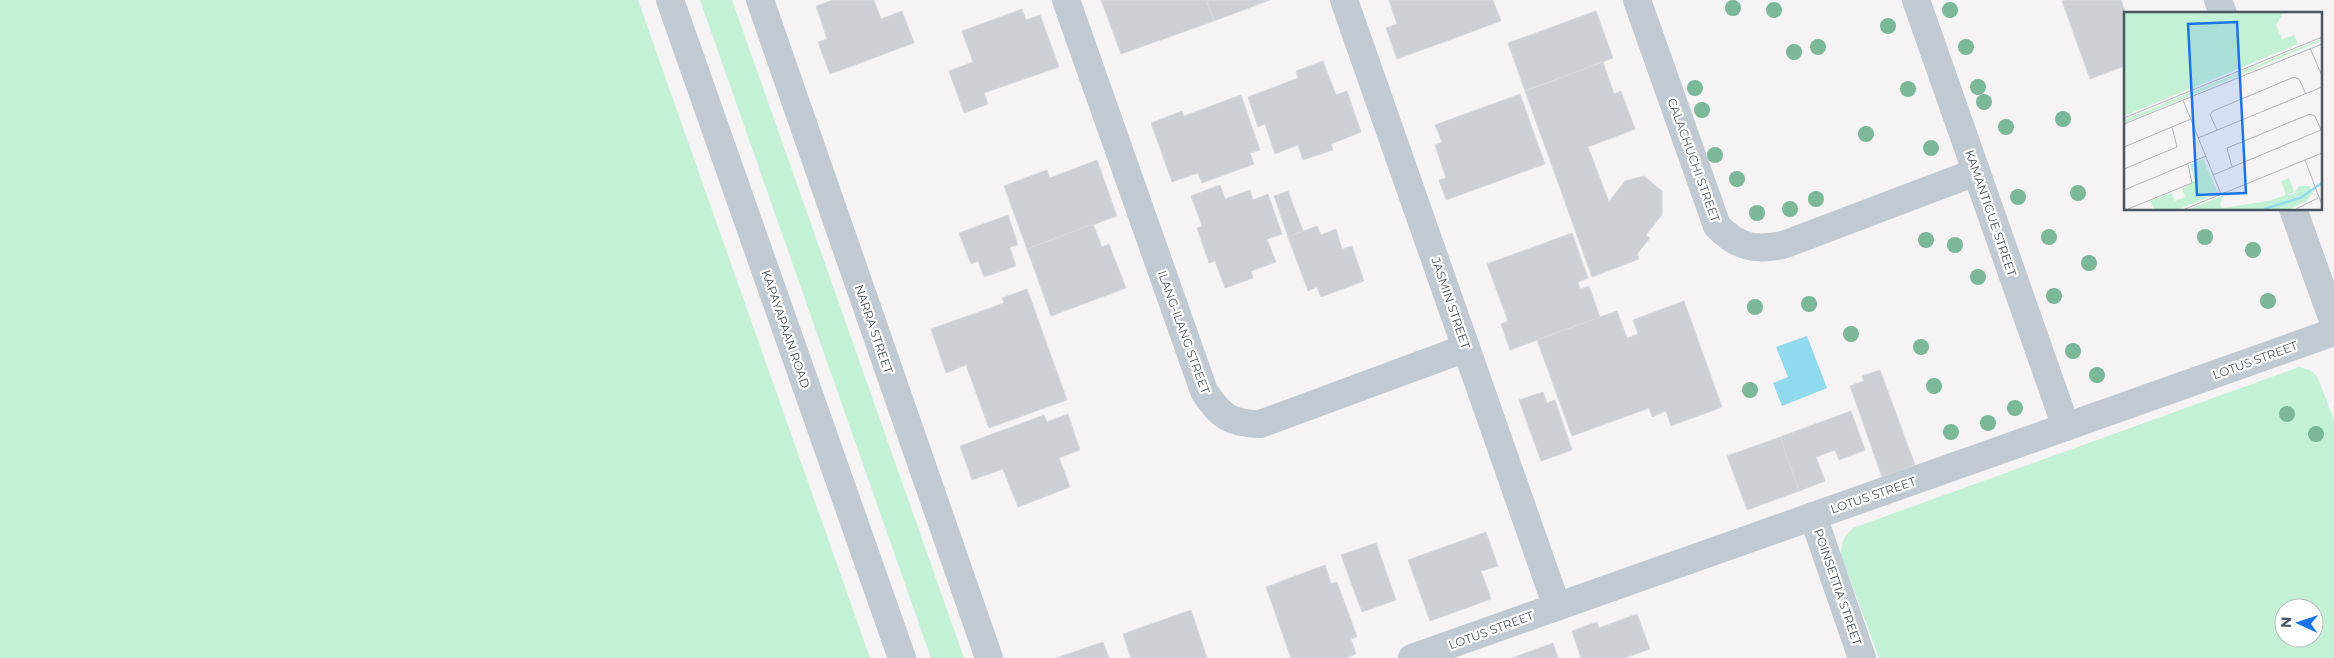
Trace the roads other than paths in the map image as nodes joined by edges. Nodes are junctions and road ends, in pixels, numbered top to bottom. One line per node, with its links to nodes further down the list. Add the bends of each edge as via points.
1 (670, 0): 17 (street, KAPAYAPAAN ROAD)
2 (760, 0): 18 (street, NARRA STREET)
3 (1066, 0): 13 (street, ILANG-ILANG STREET, via 1204,391 1214,408 1226,418 1243,424 1260,424)
4 (1344, 0): 13 (street, JASMIN STREET)
5 (1637, 0): 9 (street, CALACHUCHI STREET, via 1717,226 1730,239 1746,246 1766,248 1783,245)
6 (1916, 0): 9 (street, KAMANTIGUE STREET)
7 (2218, 0): 8 (street)
8 (2222, 12)
9 (1976, 172): 14 (street, KAMANTIGUE STREET)
10 (2293, 210): 11 (street)
11 (2334, 323)
12 (2334, 332): 14 (street, LOTUS STREET)
13 (1466, 348): 16 (street, JASMIN STREET)
14 (2066, 427): 15 (street, LOTUS STREET)
15 (1813, 516): 16 (street, LOTUS STREET); 20 (street, POINSETTIA STREET)
16 (1557, 606): 19 (street, LOTUS STREET)
17 (902, 658)
18 (989, 658)
19 (1412, 658)
20 (1862, 658)

